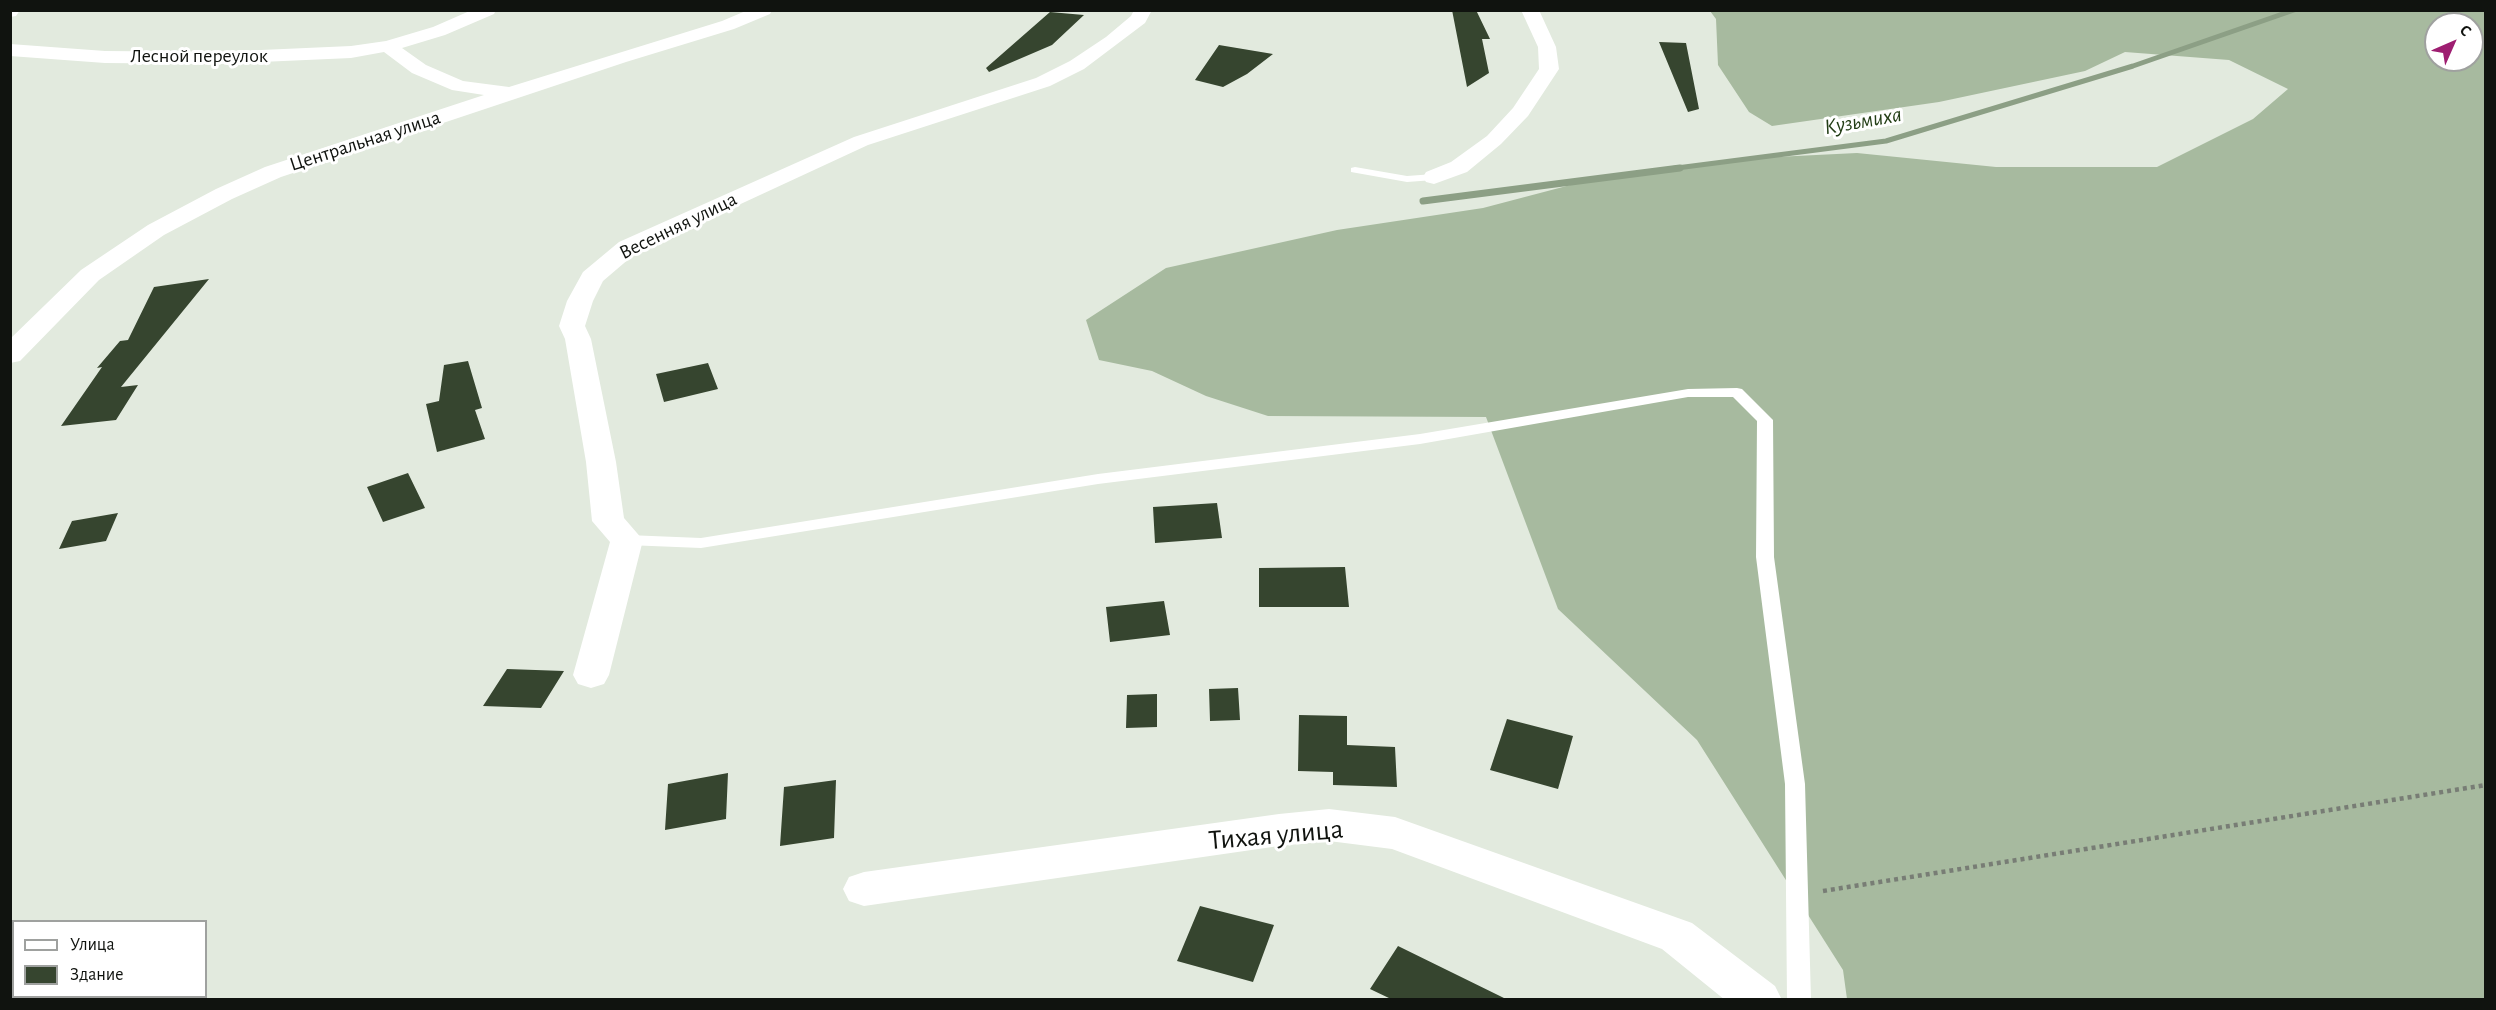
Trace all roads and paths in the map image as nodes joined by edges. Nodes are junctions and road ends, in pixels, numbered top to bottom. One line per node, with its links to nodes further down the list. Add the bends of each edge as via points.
1 (488, 10): 5 (street, Лесной переулок, via 439,31)
2 (764, 10): 7 (street, Центральная улица, via 728,26)
3 (1143, 10): 11 (street, Весенняя улица, via 1139,19 1113,41 1051,78 861,141 636,242 592,278 572,326 578,339 602,462 608,521)
4 (1530, 10): 9 (street, via 1547,47 1549,69 1521,112 1494,140 1459,167)
5 (387, 46): 6 (street, Лесной переулок, via 351,52 216,58 105,57); 7 (street, via 419,69 459,86)
6 (10, 50)
7 (512, 93): 10 (street, Центральная улица, via 292,166 224,194 156,230 90,275)
8 (1355, 170): 9 (lane, via 1407,178)
9 (1434, 177)
10 (10, 355)
11 (627, 540): 12 (street); 15 (lane, via 701,543 1098,480 1420,439 1688,393 1737,392 1765,420 1765,557 1795,784)
12 (591, 675)
13 (2486, 785): 15 (path)
14 (864, 888): 16 (street, Тихая улица, via 1288,829 1329,825 1395,833 1677,936)
15 (1797, 895): 17 (lane)
16 (1760, 999)
17 (1799, 999)

